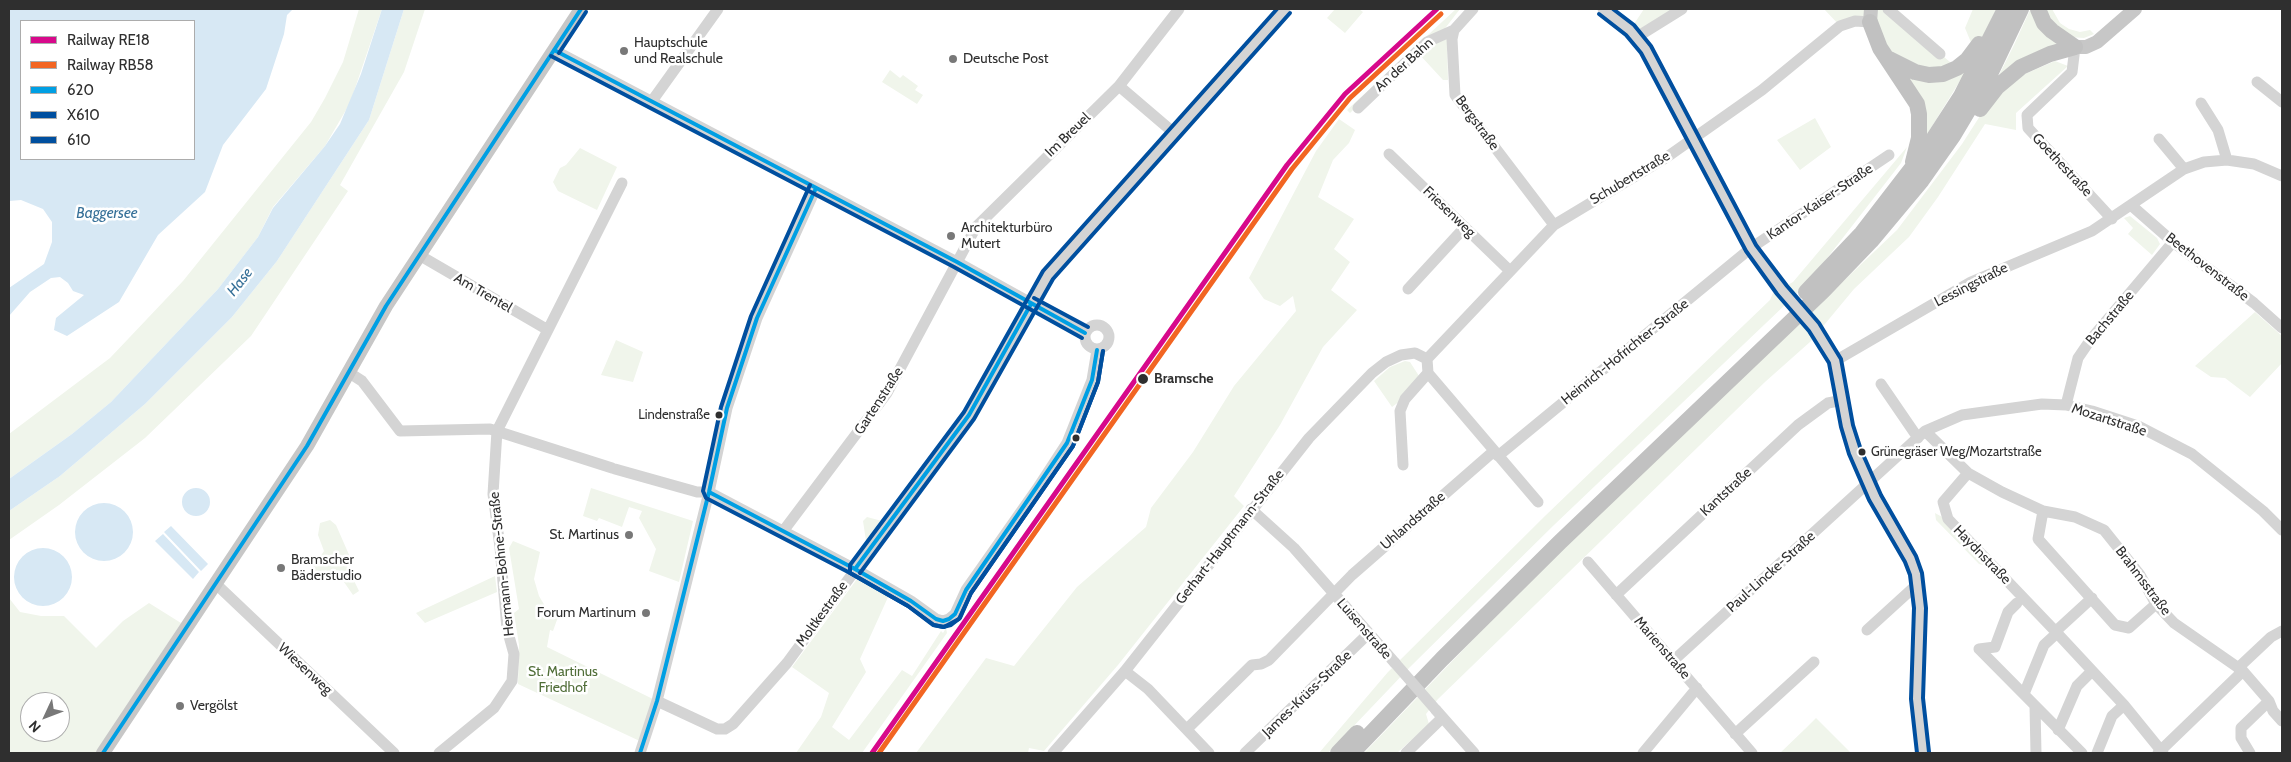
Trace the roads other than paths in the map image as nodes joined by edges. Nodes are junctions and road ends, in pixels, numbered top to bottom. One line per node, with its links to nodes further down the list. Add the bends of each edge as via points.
1 (581, 9): 18 (main road)
2 (718, 9): 23 (street)
3 (1179, 9): 22 (street, Im Breuel)
4 (1285, 9): 27 (street, Moltkestraße)
5 (1473, 9): 15 (street)
6 (1604, 9): 16 (street)
7 (1682, 9): 16 (street)
8 (1888, 9): 19 (street)
9 (1997, 9): 20 (highway, via 1975,52 1957,68 1929,75 1915,72)
10 (2005, 9): 35 (highway, via 1961,96)
11 (2021, 9): 30 (highway, via 1990,74)
12 (2038, 9): 17 (highway, via 2044,23)
13 (2135, 9): 17 (main road, via 2097,42)
14 (1871, 15): 20 (highway, via 1875,39); 28 (street, Schubertstraße, via 1840,26 1762,90)
15 (1454, 30): 26 (street, An der Bahn, via 1427,42); 41 (street, Bergstraße, via 1454,95)
16 (1637, 37): 28 (street)
17 (2075, 47): 30 (highway, via 2034,60 2009,76 1986,100 1959,139); 40 (street, Goethestraße, via 2072,72 2027,115 2028,128)
18 (554, 50): 23 (street); 45 (main road)
19 (1940, 54)
20 (1886, 57): 35 (highway, via 1912,92 1920,114 1919,138)
21 (2257, 82): 24 (street)
22 (1119, 86): 27 (street); 46 (street, Im Breuel, via 976,227)
23 (652, 101): 38 (street)
24 (2282, 102)
25 (2201, 103): 33 (street, via 2218,130)
26 (1358, 108)
27 (1174, 133): 49 (street, Moltkestraße, via 1048,275)
28 (1694, 138): 41 (street, Schubertstraße); 44 (street)
29 (2159, 139): 34 (street)
30 (1943, 152): 111 (highway, via 1851,264 1560,542)
31 (1389, 154): 42 (street, Friesenweg)
32 (1889, 155): 44 (street, Kantor-Kaiser-Straße)
33 (2228, 160): 34 (street, Lessingstraße, via 2204,162); 36 (street, Lessingstraße, via 2254,164)
34 (2184, 169): 39 (street, Lessingstraße)
35 (1911, 171): 110 (highway, via 1862,233 1816,282 1545,541 1434,651)
36 (2282, 176)
37 (622, 183): 51 (street, Hermann-Bohne-Straße)
38 (816, 188): 46 (street); 67 (street, via 757,318 727,408)
39 (2132, 206): 40 (street, Lessingstraße); 43 (street, Beethovenstraße)
40 (2112, 219): 55 (street, Lessingstraße, via 2092,231 1971,282)
41 (1554, 225): 47 (street, Schubertstraße)
42 (1465, 228): 47 (street, Friesenweg); 48 (street)
43 (2174, 242): 50 (street, Beethovenstraße, via 2254,302); 60 (street, Bachstraße, via 2091,338 2078,358)
44 (1751, 248): 55 (street, bridge, via 1814,327); 63 (street, Heinrich-Hofrichter-Straße)
45 (419, 256): 51 (street, Am Trentel); 56 (main road)
46 (957, 262): 49 (street); 71 (street, Gartenstraße, via 887,393)
47 (1509, 270): 54 (street, Schubertstraße)
48 (1408, 289)
49 (1031, 304): 52 (street); 74 (street, Moltkestraße, via 969,415)
50 (2282, 328)
51 (548, 330): 61 (street, Hermann-Bohne-Straße)
52 (1085, 333): 53 (street, via 1087,345); 53 (street, via 1096,325 1103,326 1108,332 1106,346)
53 (1097, 350): 74 (street, via 1092,380 1062,453 966,590 955,614 943,621)
54 (1427, 359): 57 (street); 69 (street, Gerhart-Hauptmann-Straße, via 1415,353 1401,355 1372,373 1309,438)
55 (1835, 361): 59 (street)
56 (348, 372): 61 (street, via 362,381 400,431 490,429); 75 (main road, via 307,446)
57 (1428, 373): 63 (street); 64 (street, via 1405,399 1400,411)
58 (1881, 384): 62 (street, Brahmsstraße)
59 (1843, 400): 66 (street, via 1852,444); 78 (street, Kantstraße, via 1828,403 1798,425)
60 (2066, 405): 62 (street, Mozartstraße, via 2042,404 1962,415); 72 (street, Mozartstraße, via 2138,426 2192,454 2263,510)
61 (497, 432): 67 (street, via 697,492); 105 (street, Hermann-Bohne-Straße, via 493,494 507,629 514,654 512,682 494,708)
62 (1921, 435): 65 (street, Brahmsstraße); 66 (street, Mozartstraße)
63 (1496, 453): 68 (street); 77 (street, Uhlandstraße, via 1352,575)
64 (1402, 465)
65 (1968, 473): 70 (street, Brahmsstraße); 84 (street, Haydnstraße, via 1943,502 1948,519)
66 (1868, 483): 76 (street, via 1910,559); 86 (street, Paul-Lincke-Straße)
67 (709, 492): 71 (street); 93 (street)
68 (1538, 502)
69 (1251, 509): 77 (street, Luisenstraße, via 1294,548); 90 (street, Gerhart-Hauptmann-Straße)
70 (2043, 511): 79 (street, via 2038,539); 81 (street, Brahmsstraße, via 2075,517 2104,530 2140,575)
71 (784, 530): 74 (street)
72 (2282, 530)
73 (1588, 562): 78 (street, Marienstraße)
74 (855, 569): 93 (street, Moltkestraße, via 787,663 731,726 717,729)
75 (216, 584): 103 (main road); 104 (street, Wiesenweg)
76 (1918, 586): 82 (street); 116 (street, via 1917,698)
77 (1334, 594): 85 (street, Luisenstraße); 99 (street, Uhlandstraße, via 1269,660 1252,665)
78 (1616, 595): 86 (street, Marienstraße)
79 (2092, 598): 81 (street, via 2115,625 2129,628); 84 (street)
80 (2017, 603): 92 (street, via 2008,612 1995,647 1979,649)
81 (2156, 604): 88 (street, Brahmsstraße, via 2174,622)
82 (1867, 630)
83 (2282, 631): 88 (street, via 2271,637)
84 (2057, 632): 89 (street, Haydnstraße); 92 (street, via 2044,645)
85 (1368, 634): 97 (street, Luisenstraße, bridge); 109 (street, James-Krüss-Straße)
86 (1674, 660): 91 (street, Marienstraße)
87 (1814, 662): 101 (street)
88 (2241, 670): 94 (street, Brahmsstraße); 102 (street)
89 (2092, 671): 95 (street, Haydnstraße); 100 (street, via 2077,686)
90 (1126, 672): 99 (street, via 1148,689); 107 (street, Gerhart-Hauptmann-Straße)
91 (1697, 688): 101 (street, Marienstraße); 114 (street)
92 (2024, 694): 96 (street)
93 (657, 701): 106 (street)
94 (2269, 701): 98 (street, Brahmsstraße); 120 (street, via 2241,728 2241,738)
95 (2124, 705): 102 (street, Haydnstraße); 119 (street, via 2112,716)
96 (2035, 706): 100 (street); 117 (street)
97 (1439, 714): 112 (street); 113 (street, Luisenstraße)
98 (2282, 721)
99 (1187, 729): 108 (street)
100 (2058, 730): 118 (street)
101 (1735, 734): 115 (street, Marienstraße)
102 (2161, 752)
103 (104, 753)
104 (394, 753)
105 (439, 753)
106 (640, 753)
107 (1053, 753)
108 (1209, 753)
109 (1246, 753)
110 (1338, 753)
111 (1352, 753)
112 (1406, 753)
113 (1474, 753)
114 (1643, 753)
115 (1752, 753)
116 (1923, 753)
117 (2036, 753)
118 (2082, 753)
119 (2097, 753)
120 (2250, 753)

